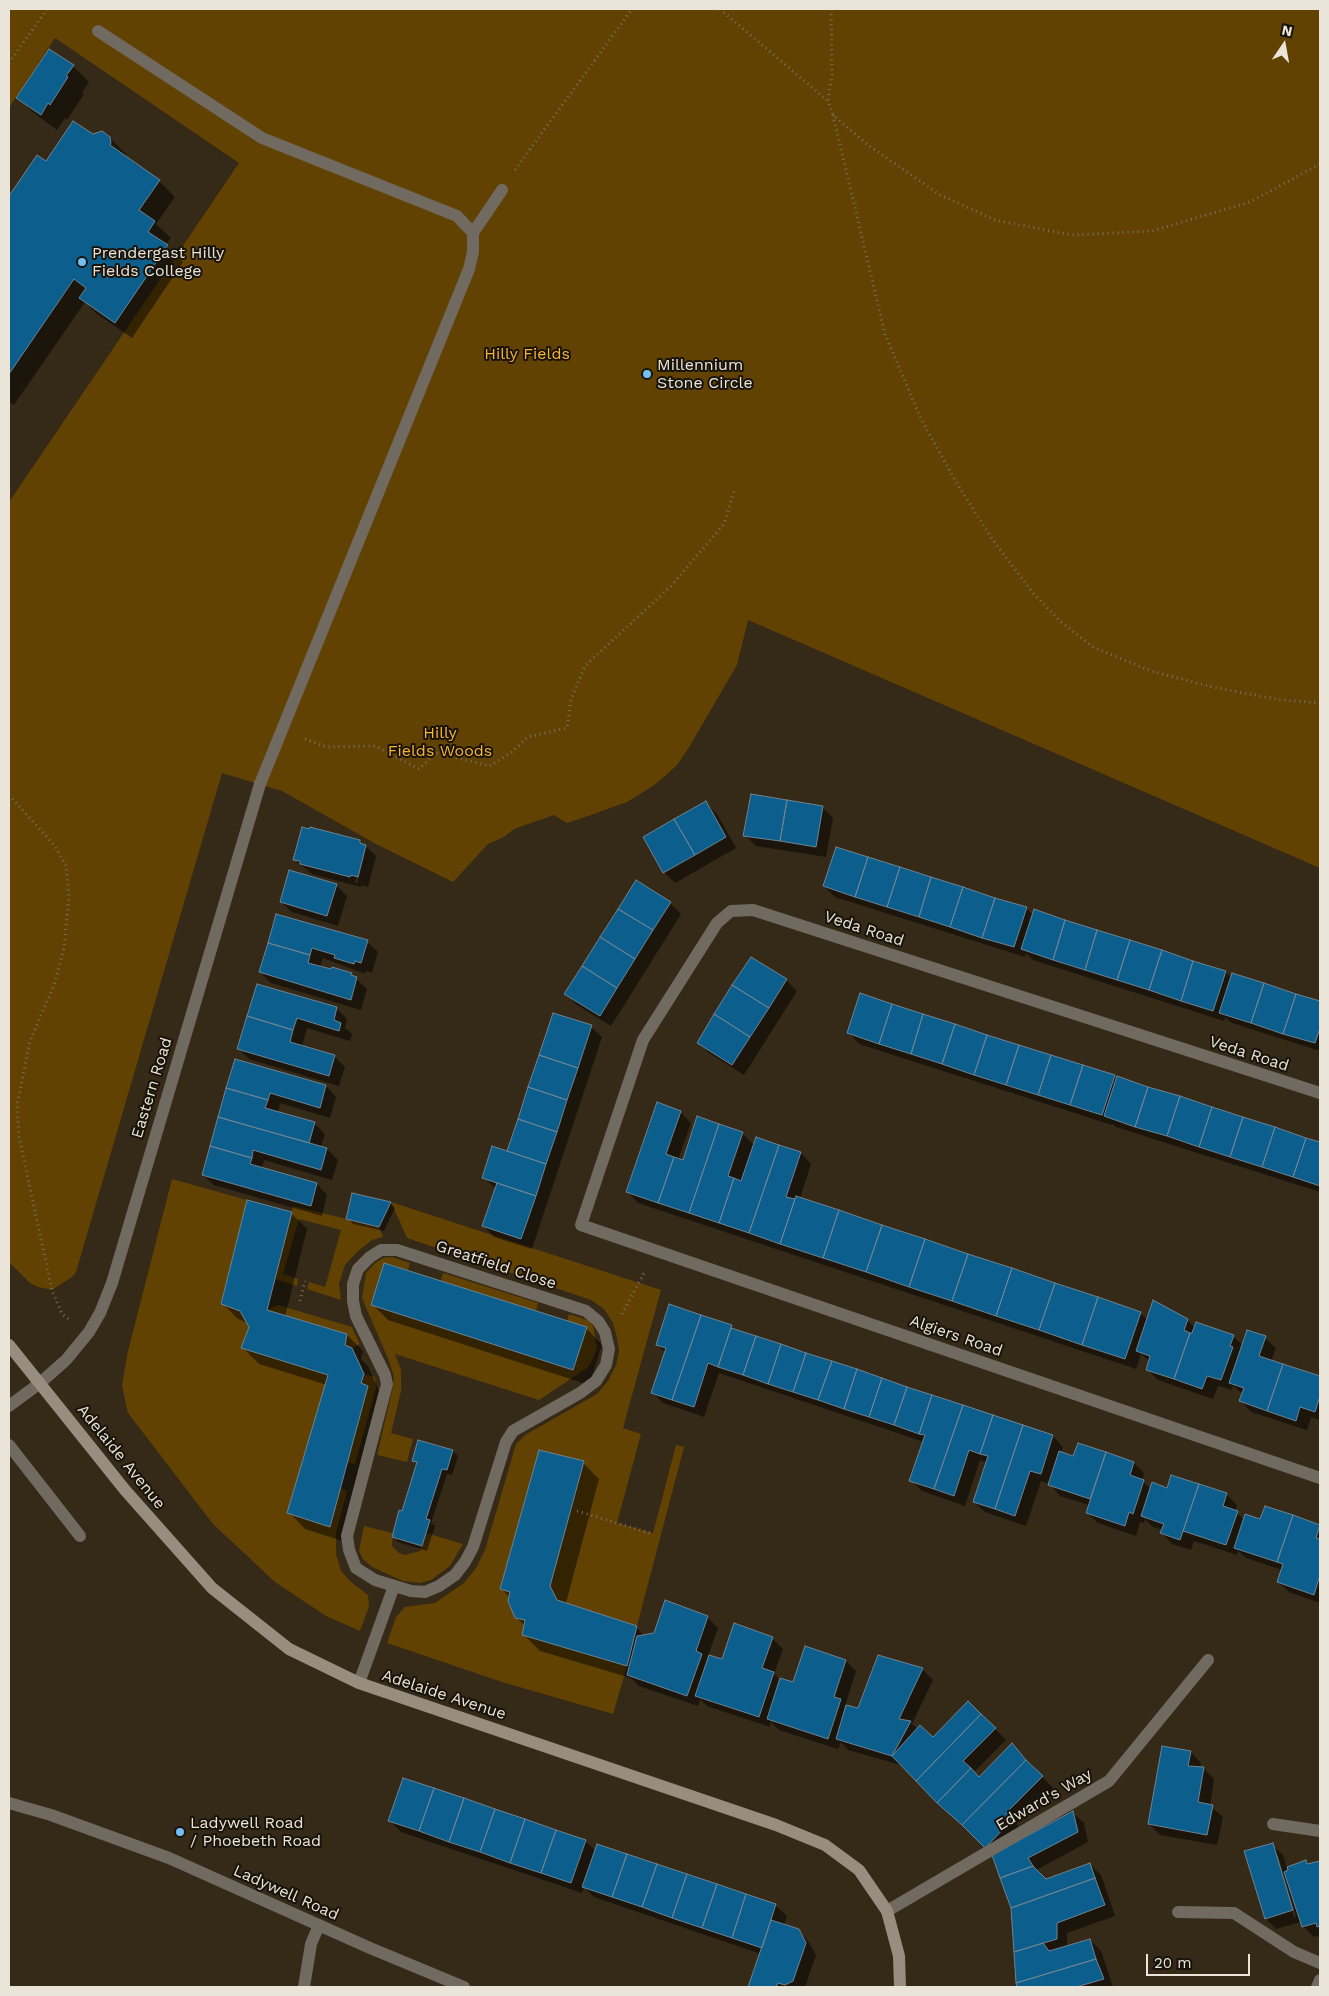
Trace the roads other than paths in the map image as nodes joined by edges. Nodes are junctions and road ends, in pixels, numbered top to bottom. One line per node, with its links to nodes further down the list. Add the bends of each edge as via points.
1 (98, 31): 3 (street, via 262,138 456,216)
2 (502, 190): 3 (street)
3 (473, 233): 7 (street, Eastern Road, via 469,269 260,784 112,1283 89,1332 66,1360)
4 (1320, 1093): 5 (street, Veda Road, via 752,910 731,911 717,923 643,1040)
5 (581, 1225): 10 (street, Algiers Road)
6 (9, 1344): 7 (main road, Adelaide Avenue)
7 (40, 1383): 8 (street, Eastern Road); 14 (main road, Adelaide Avenue, via 125,1490 212,1588 289,1649)
8 (9, 1406)
9 (9, 1445): 11 (street)
10 (1320, 1478)
11 (80, 1536)
12 (394, 1586): 12 (street, Greatfield Close, via 375,1580 356,1568 348,1536 387,1384 356,1316 353,1284 358,1269 381,1250 397,1250 586,1311 605,1332 610,1349 606,1365 596,1381 512,1431 472,1548 455,1575 425,1592); 14 (street)
13 (1208, 1660): 18 (street, Edward's Way, via 1109,1781)
14 (359, 1683): 18 (main road, Adelaide Avenue, via 776,1825 825,1845 859,1870)
15 (9, 1802): 20 (street, Ladywell Road, via 169,1858)
16 (1273, 1824): 17 (street)
17 (1320, 1831)
18 (886, 1911): 25 (main road, Adelaide Avenue, via 898,1956)
19 (1178, 1912): 21 (street, via 1234,1913 1294,1952)
20 (319, 1925): 23 (street, via 311,1944); 24 (street, Ladywell Road)
21 (1320, 1963)
22 (1320, 1980): 26 (street)
23 (304, 1987)
24 (464, 1987)
25 (900, 1987)
26 (1318, 1987)

